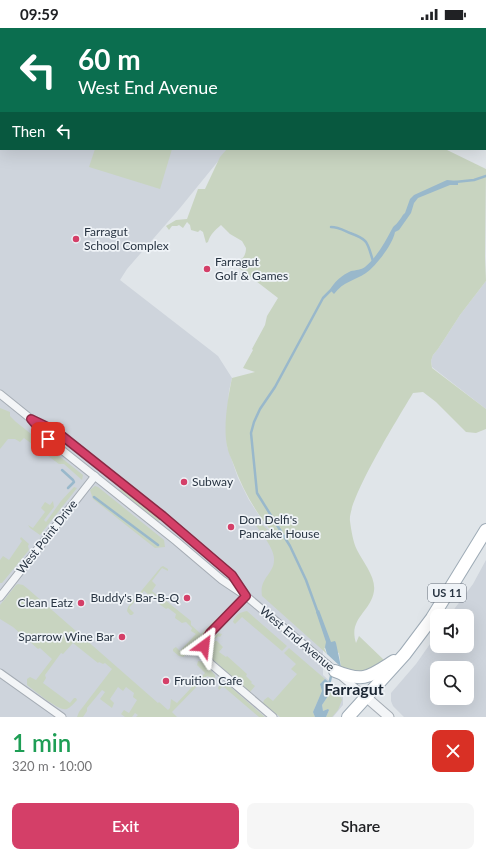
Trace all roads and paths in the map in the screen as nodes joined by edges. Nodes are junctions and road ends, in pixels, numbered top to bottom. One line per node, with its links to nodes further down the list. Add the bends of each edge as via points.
1 (0, 394): 2 (street, West End Avenue)
2 (31, 419): 3 (street, West End Avenue, via 48,439); 5 (street, West End Avenue, via 56,431 163,516 232,575)
3 (95, 476): 5 (street, West End Avenue, via 222,580); 6 (street, West Point Drive)
4 (486, 530): 7 (main road, US 11, via 432,618)
5 (246, 596): 8 (street, West End Avenue); 12 (street, via 210,633 206,639 204,652 211,664)
6 (0, 597)
7 (405, 654): 8 (main road, via 378,672 364,677 356,678); 10 (main road, US 11)
8 (337, 672): 10 (street, West End Avenue)
9 (0, 673): 11 (street)
10 (366, 697): 13 (main road, US 11); 14 (street)
11 (62, 717)
12 (273, 717)
13 (348, 717)
14 (389, 717)

